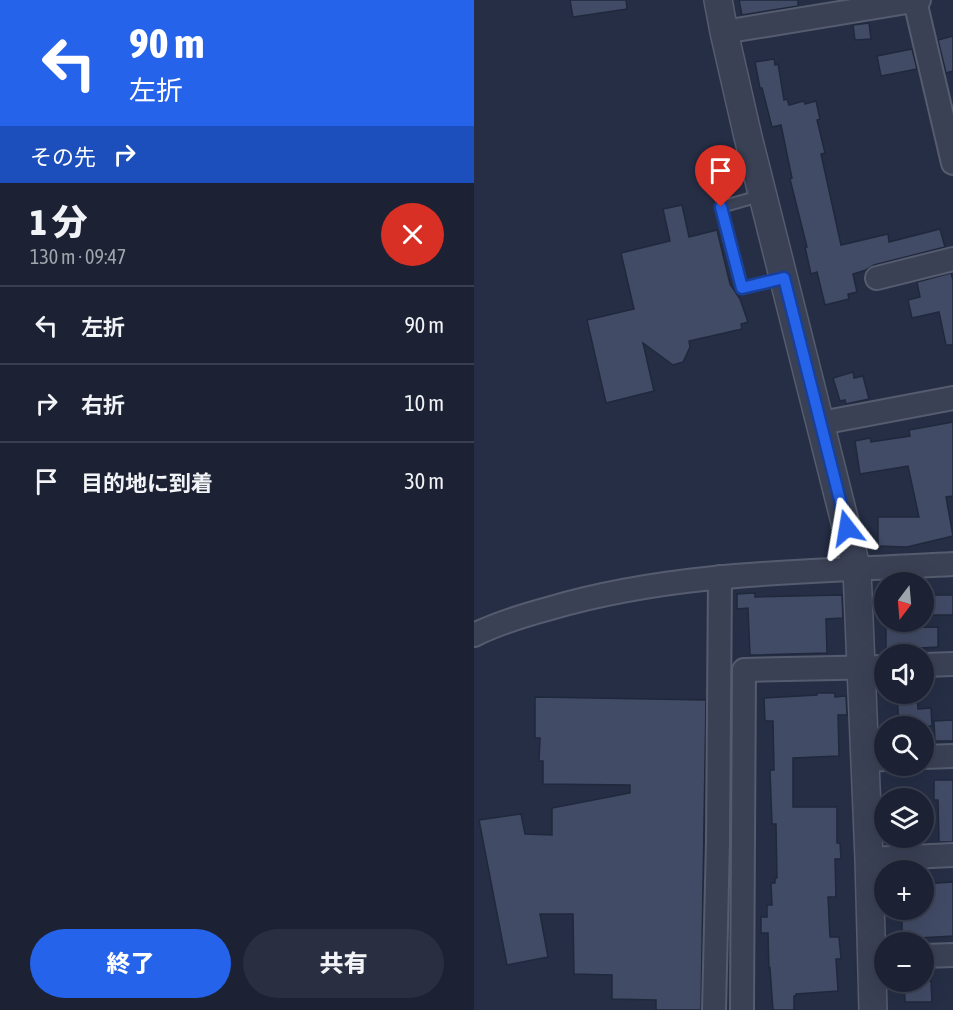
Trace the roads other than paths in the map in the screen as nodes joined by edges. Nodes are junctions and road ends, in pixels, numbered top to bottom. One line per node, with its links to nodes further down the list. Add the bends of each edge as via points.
1 (718, 0): 4 (street)
2 (917, 0): 3 (street); 5 (street)
3 (862, 4): 4 (street)
4 (724, 33): 6 (street)
5 (953, 163)
6 (763, 195): 8 (street); 8 (lane, via 721,207 742,288)
7 (953, 259): 9 (street)
8 (784, 278): 11 (street)
9 (877, 278)
10 (953, 398): 11 (street)
11 (821, 423): 13 (street)
12 (953, 564): 13 (street)
13 (857, 570): 14 (street); 18 (street)
14 (720, 577): 15 (street, via 646,586 575,601); 29 (street)
15 (474, 635)
16 (953, 664): 17 (street)
17 (934, 665)
18 (873, 667): 19 (street); 30 (street, via 744,670)
19 (874, 716)
20 (953, 756): 21 (street)
21 (934, 757)
22 (874, 776): 24 (street)
23 (953, 855): 24 (street)
24 (869, 859): 25 (street)
25 (876, 932)
26 (953, 955): 27 (street)
27 (934, 956)
28 (875, 992): 31 (street)
29 (714, 1010)
30 (742, 1010)
31 (873, 1010)

